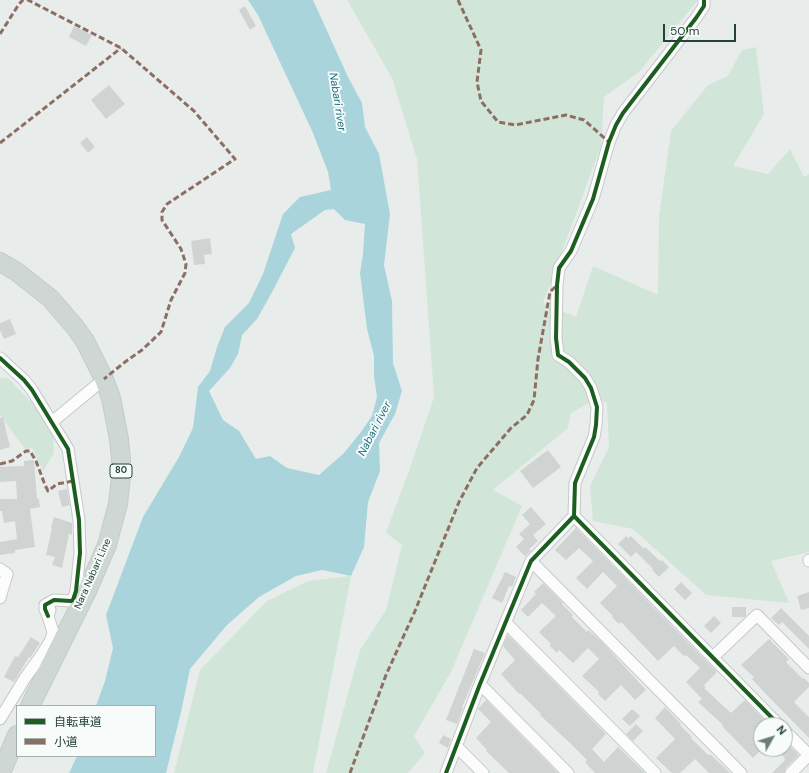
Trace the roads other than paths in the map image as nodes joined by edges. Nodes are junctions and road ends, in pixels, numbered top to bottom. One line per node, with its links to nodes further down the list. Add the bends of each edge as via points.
1 (704, 0): 6 (street, via 704,6 696,18 616,125 593,199 571,251 560,268 557,285 558,355 585,378 597,407 594,437 575,483)
2 (0, 262): 4 (main road, Nara Nabari Line / 80, via 50,298 85,341)
3 (0, 358): 5 (street, via 24,380)
4 (104, 379): 5 (street); 10 (main road, Nara Nabari Line / 80, via 112,398 119,439 121,476 118,504 107,545)
5 (52, 422): 11 (street, via 68,449 79,520 80,553 73,600 54,600 45,605)
6 (574, 516): 7 (street); 13 (street)
7 (531, 561): 12 (street); 28 (street)
8 (0, 569): 9 (street, via 8,574)
9 (0, 598)
10 (75, 615): 11 (street, via 57,606 52,608); 16 (main road, Nara Nabari Line / 80)
11 (48, 616): 18 (street, via 53,632 51,640)
12 (506, 623): 15 (street); 27 (street)
13 (713, 657): 14 (street, via 757,615); 17 (street)
14 (809, 668)
15 (480, 684): 21 (street); 26 (street)
16 (30, 705)
17 (771, 717)
18 (0, 718)
19 (16, 738): 23 (main road)
20 (793, 739): 22 (street)
21 (456, 747): 24 (street); 25 (street)
22 (809, 755): 29 (street)
23 (1, 773)
24 (446, 773)
25 (482, 773)
26 (568, 773)
27 (655, 773)
28 (741, 773)
29 (791, 773)

